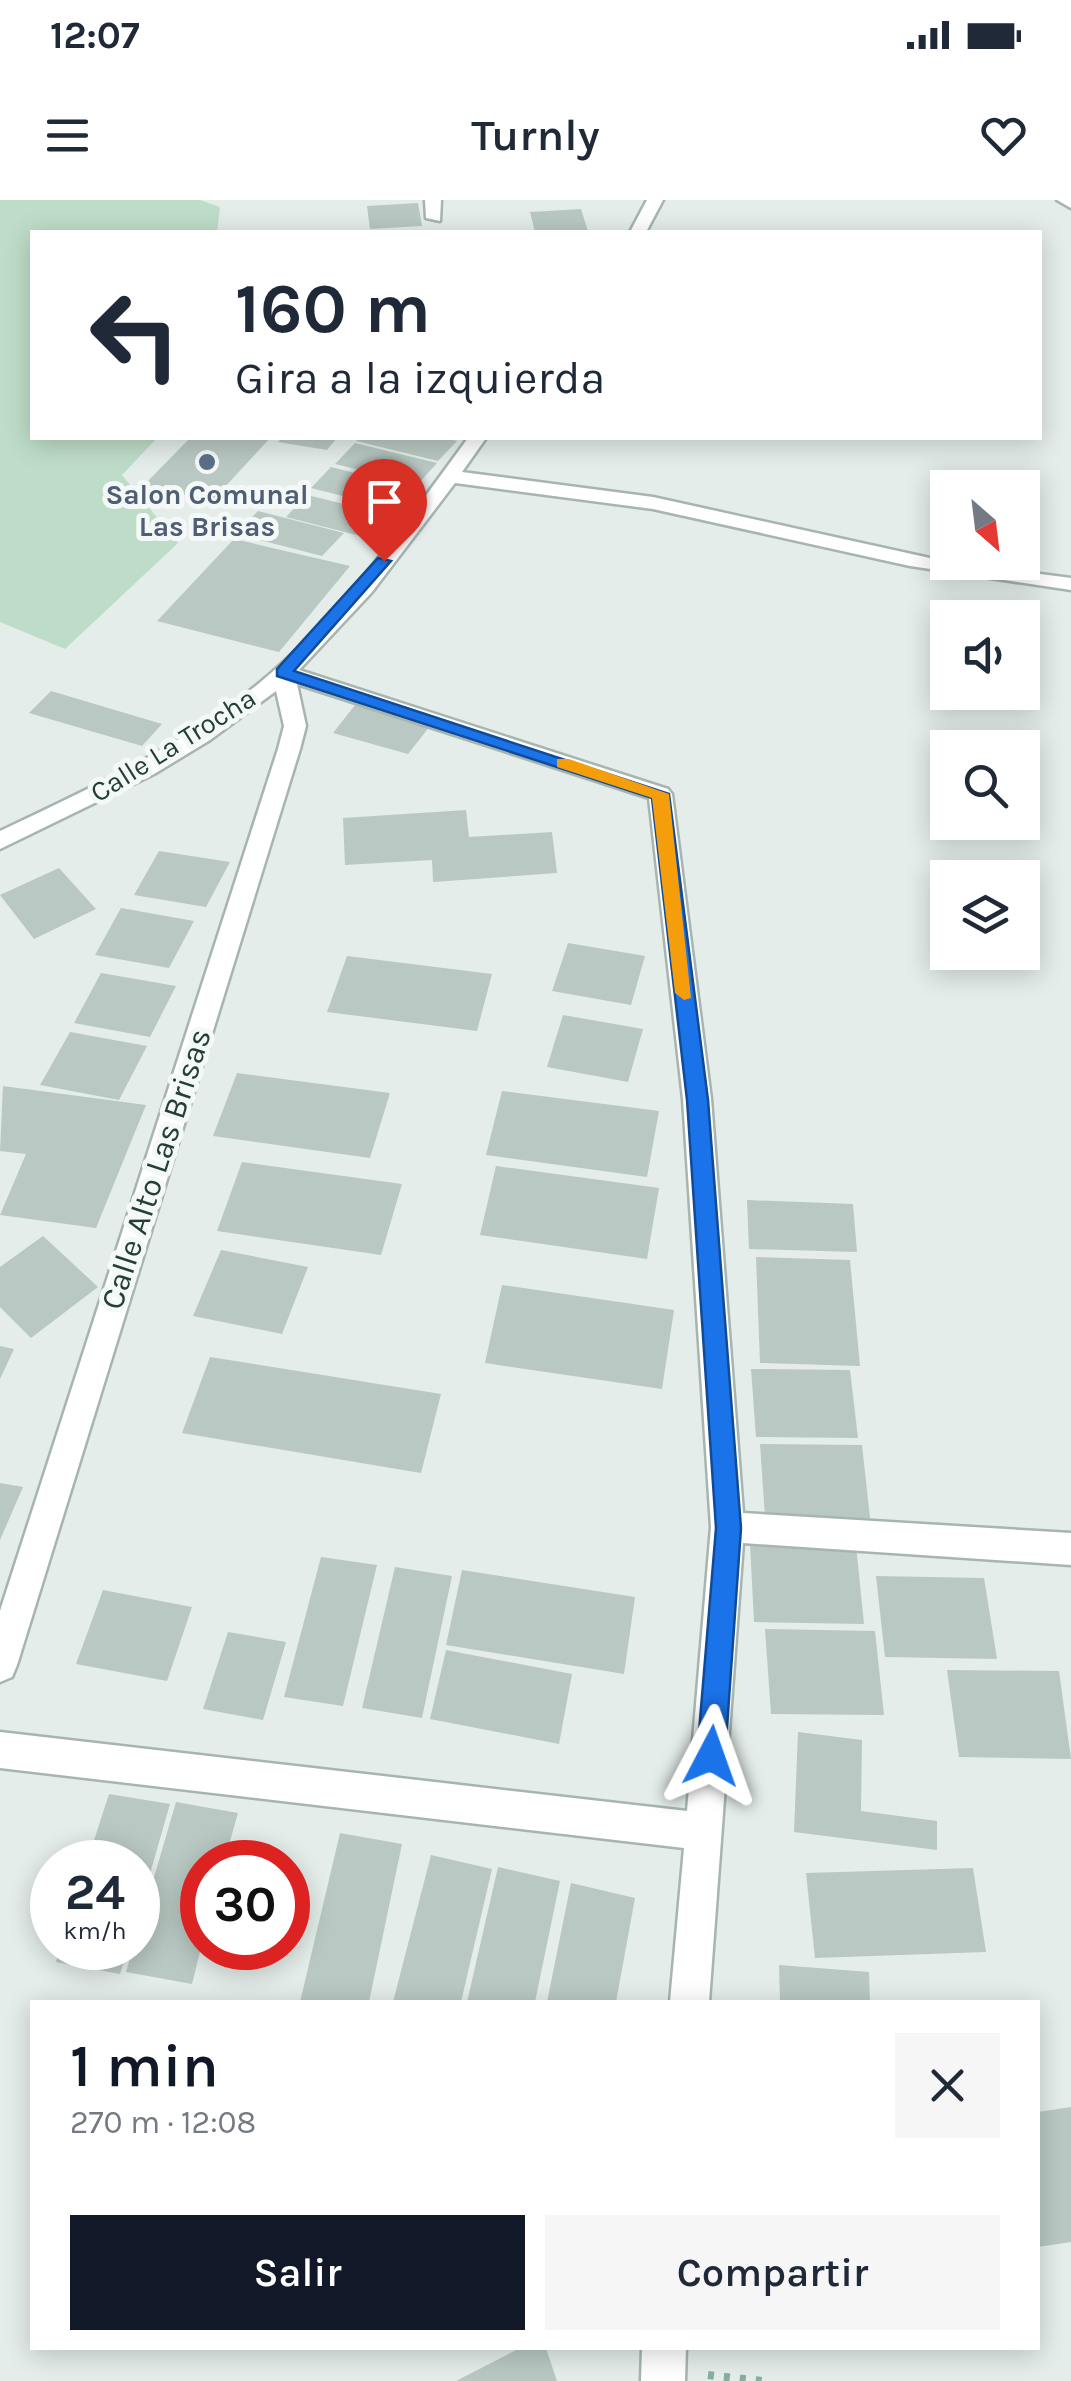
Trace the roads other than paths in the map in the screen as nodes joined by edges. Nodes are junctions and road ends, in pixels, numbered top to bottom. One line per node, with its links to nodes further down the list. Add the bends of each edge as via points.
1 (655, 200): 2 (street)
2 (639, 230)
3 (476, 440): 4 (street, Calle La Trocha)
4 (450, 476): 5 (street, via 653,503 910,560); 6 (street, Calle La Trocha, via 338,616)
5 (1071, 584)
6 (283, 672): 7 (street, Calle La Trocha, via 229,717 104,792); 8 (street, via 660,794 697,1100); 10 (street, Calle Alto Las Brisas, via 296,726)
7 (0, 841)
8 (728, 1528): 9 (street); 12 (street)
9 (1071, 1550)
10 (0, 1665)
11 (0, 1750): 12 (street)
12 (705, 1832): 13 (street)
13 (690, 2000)
14 (664, 2350): 15 (street)
15 (663, 2381)

